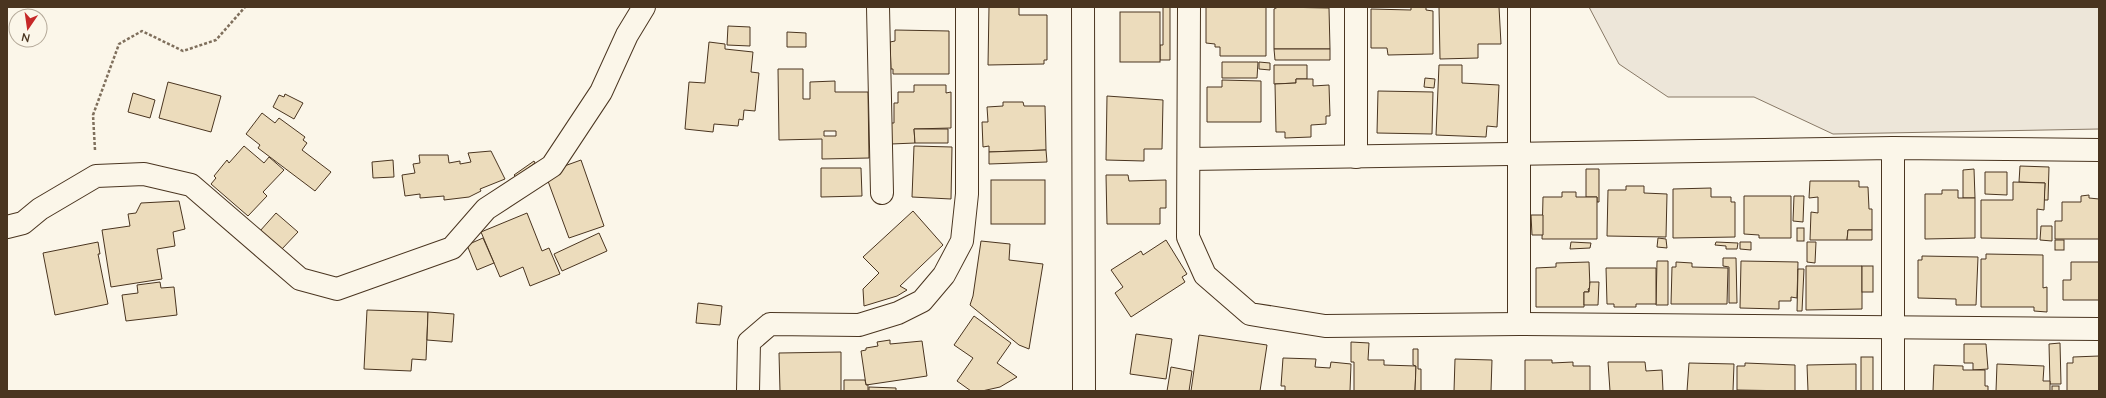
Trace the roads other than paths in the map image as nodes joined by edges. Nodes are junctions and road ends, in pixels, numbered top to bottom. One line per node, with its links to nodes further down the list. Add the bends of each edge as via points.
1 (644, 7): 14 (street, via 627,35 601,92 552,166 486,209 452,248 337,289 300,279 191,185 144,174 96,176 40,209 23,223)
2 (878, 7): 13 (street)
3 (967, 7): 18 (street, via 967,194 962,241 944,275 922,301 898,313 859,325 770,324 749,342)
4 (1083, 7): 19 (street)
5 (1189, 7): 12 (street)
6 (1356, 7): 11 (street)
7 (1518, 7): 10 (street)
8 (1892, 148): 9 (street); 10 (street); 16 (street)
9 (2099, 150)
10 (1518, 154): 11 (street); 15 (street)
11 (1356, 157): 12 (street)
12 (1189, 159): 15 (street, via 1188,237 1205,275 1250,314 1325,326)
13 (882, 193)
14 (7, 228)
15 (1519, 324): 16 (street)
16 (1893, 327): 17 (street); 20 (street)
17 (2099, 329)
18 (748, 391)
19 (1084, 391)
20 (1893, 391)

